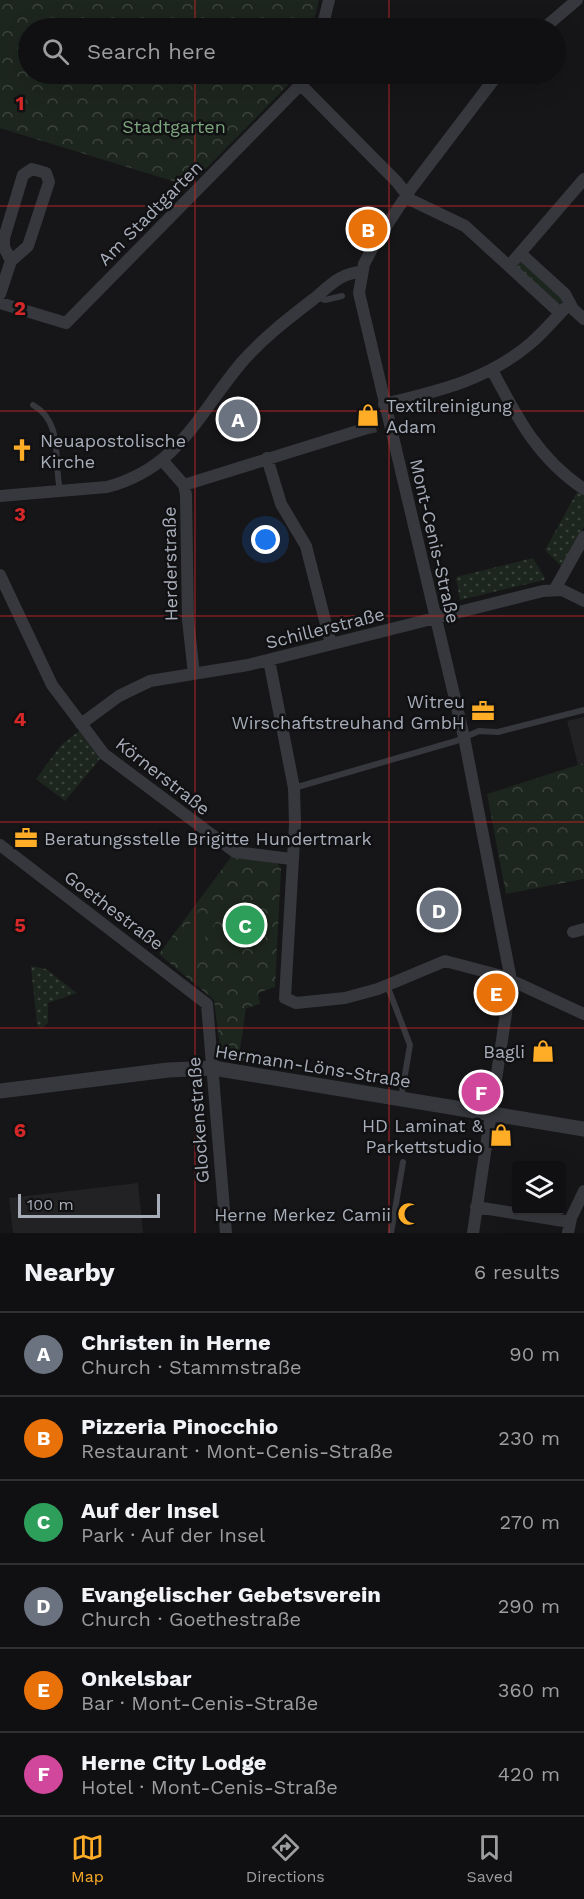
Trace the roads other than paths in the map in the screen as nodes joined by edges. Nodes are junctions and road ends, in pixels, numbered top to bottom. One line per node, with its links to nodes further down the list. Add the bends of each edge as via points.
1 (329, 0): 3 (street)
2 (577, 0): 4 (street)
3 (324, 18)
4 (556, 18)
5 (490, 84): 8 (street, Mont-Cenis-Straße)
6 (301, 85): 8 (street); 16 (street, Am Stadtgarten, via 66,323)
7 (584, 179): 9 (street)
8 (406, 195): 11 (street, via 416,204 465,226); 12 (street, Mont-Cenis-Straße, via 368,254)
9 (520, 253): 11 (street); 17 (street)
10 (11, 261): 10 (street, via 28,246 49,182 46,173 32,169 23,175 4,238); 13 (street)
11 (509, 266): 18 (street)
12 (362, 272): 15 (street, via 343,276); 21 (street, Mont-Cenis-Straße, via 360,304)
13 (0, 294)
14 (342, 296): 15 (lane, via 325,300)
15 (316, 297): 25 (street, via 257,345)
16 (0, 303)
17 (570, 303): 18 (street); 19 (street)
18 (560, 313): 20 (street, via 530,344)
19 (584, 319)
20 (492, 370): 21 (street, via 446,389); 27 (street, via 534,444 561,473)
21 (384, 404): 34 (street, Mont-Cenis-Straße, via 383,425)
22 (33, 405): 28 (lane, via 46,413 52,423)
23 (364, 429): 24 (street)
24 (267, 458): 26 (street); 35 (street, via 281,504 306,546)
25 (163, 461): 26 (street, Herderstraße); 28 (street, via 123,483)
26 (184, 485): 37 (street, Herderstraße, via 188,620)
27 (584, 489)
28 (60, 490): 29 (street)
29 (0, 496)
30 (584, 537): 32 (street)
31 (0, 575): 39 (street, Körnerstraße, via 52,685)
32 (555, 589): 33 (street); 34 (street, Schillerstraße)
33 (584, 601)
34 (435, 619): 35 (street, Schillerstraße); 40 (street, Mont-Cenis-Straße)
35 (331, 644): 36 (street, Schillerstraße)
36 (269, 660): 37 (street, Schillerstraße); 41 (street)
37 (194, 674): 39 (street, Schillerstraße, via 131,688)
38 (584, 710): 40 (lane)
39 (81, 724): 43 (street, Körnerstraße, via 113,764 231,850)
40 (464, 737): 41 (lane); 44 (street, Mont-Cenis-Straße)
41 (294, 788): 43 (street)
42 (0, 845): 46 (street, Goethestraße)
43 (291, 859): 45 (street, via 283,994 291,1002 314,1003)
44 (511, 980): 45 (street, via 445,961); 47 (street); 51 (street, Mont-Cenis-Straße)
45 (387, 985): 50 (lane, via 410,1045)
46 (207, 1004): 48 (street, Glockenstraße)
47 (584, 1014)
48 (213, 1068): 49 (street, Hermann-Löns-Straße); 50 (street, Hermann-Löns-Straße); 57 (street, Glockenstraße)
49 (0, 1091)
50 (401, 1099): 51 (street, Hermann-Löns-Straße)
51 (491, 1114): 52 (street, Hermann-Löns-Straße); 55 (street, Mont-Cenis-Straße)
52 (584, 1129)
53 (403, 1162): 58 (lane)
54 (584, 1191): 56 (street)
55 (476, 1207): 56 (street); 59 (street, Mont-Cenis-Straße)
56 (572, 1222)
57 (226, 1233)
58 (391, 1233)
59 (473, 1233)

